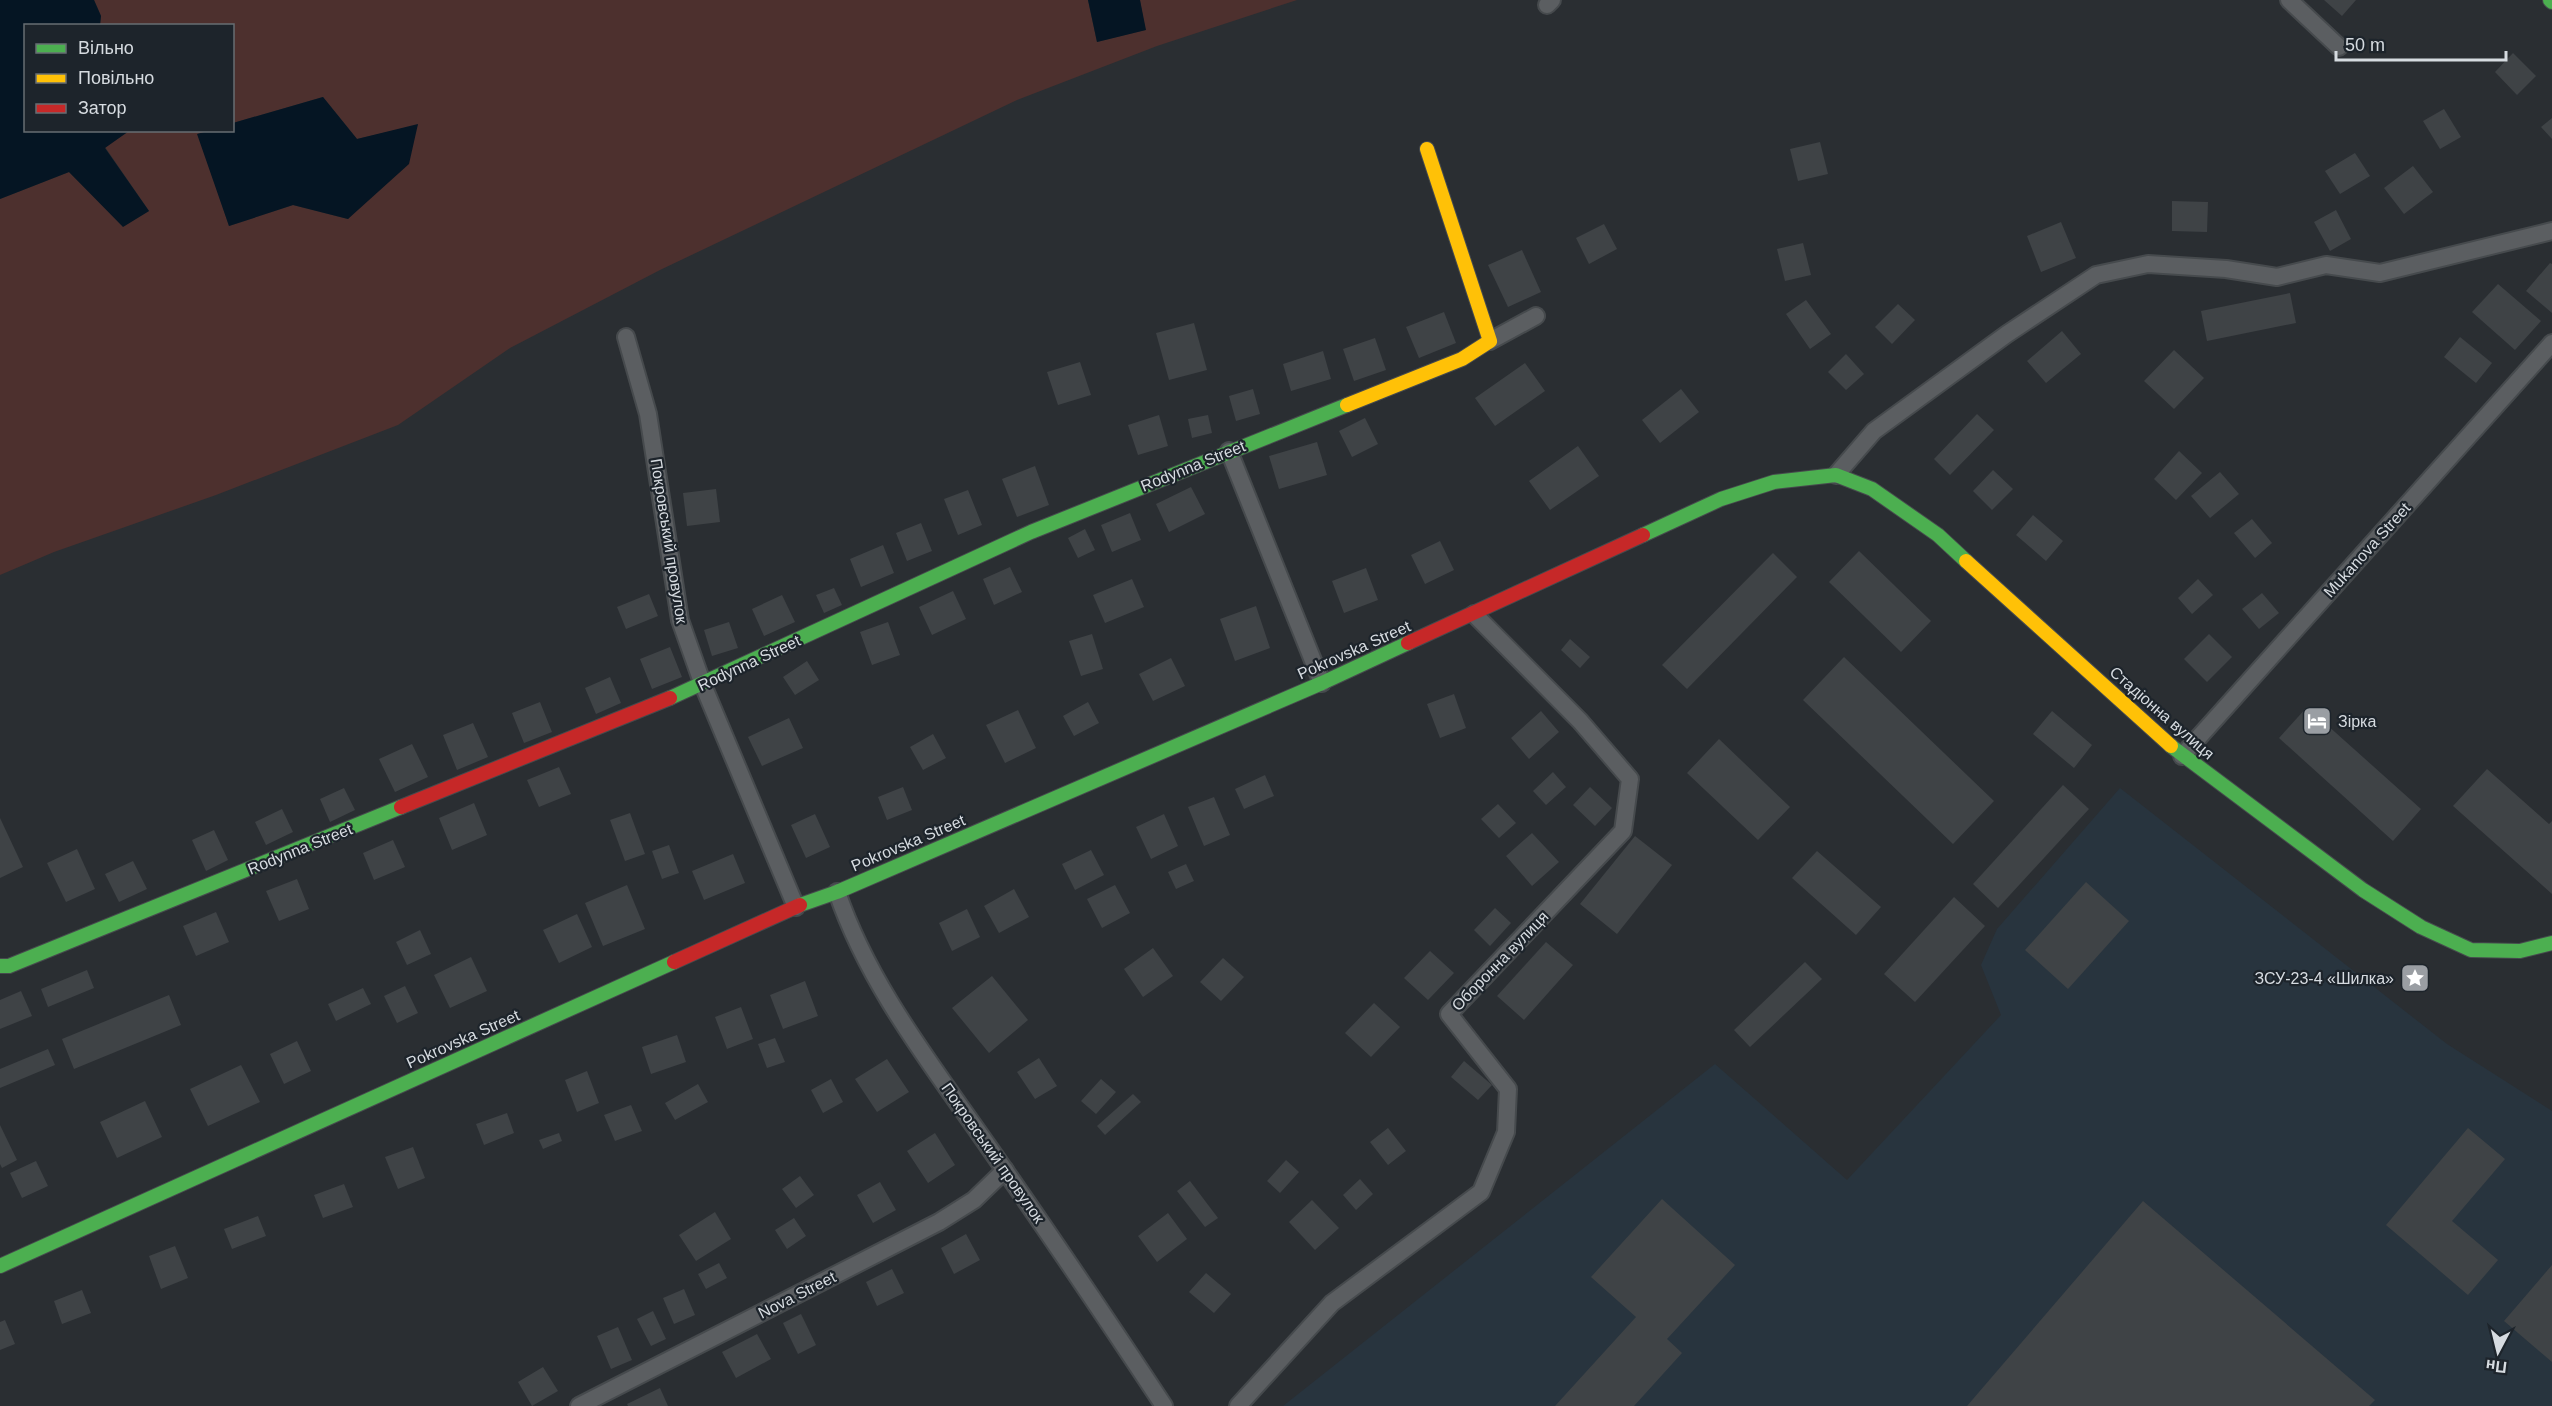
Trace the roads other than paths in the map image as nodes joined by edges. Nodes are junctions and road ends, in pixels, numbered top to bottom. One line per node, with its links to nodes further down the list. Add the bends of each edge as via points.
1 (2289, 0): 2 (street)
2 (2339, 47)
3 (1426, 149): 7 (street)
4 (2552, 231): 10 (street, via 2380,273 2326,264 2277,277 2148,264 2096,275 1874,431)
5 (1536, 316): 7 (street, Rodynna Street)
6 (626, 337): 13 (street, Покровський провулок, via 648,414 680,620)
7 (1490, 340): 9 (street, Rodynna Street, via 1462,359)
8 (2552, 343): 14 (street, Mukanova Street)
9 (1229, 451): 12 (street); 13 (street, Rodynna Street, via 1031,532)
10 (1836, 476): 11 (street, Pokrovska Street, via 1774,482 1721,499); 14 (street, Стадіонна вулиця, via 1872,489 1938,535)
11 (1474, 614): 12 (street, Pokrovska Street); 23 (street, Оборонна вулиця, via 1580,721 1630,779 1623,831 1449,1014 1508,1089 1506,1132 1481,1192 1332,1303)
12 (1322, 683): 15 (street, Pokrovska Street)
13 (703, 685): 16 (street, Покровський провулок); 18 (street, Rodynna Street, via 20,962)
14 (2182, 756): 17 (street, Стадіонна вулиця, via 2363,890 2421,927 2471,950 2520,951)
15 (837, 892): 16 (street, Pokrovska Street); 19 (street, Покровський провулок, via 845,916 894,1011)
16 (796, 907): 20 (street, Pokrovska Street)
17 (2552, 943)
18 (0, 966)
19 (1005, 1170): 21 (street, Nova Street, via 974,1200 939,1222); 22 (street, Покровський провулок)
20 (0, 1266)
21 (579, 1406)
22 (1164, 1406)
23 (1238, 1406)

